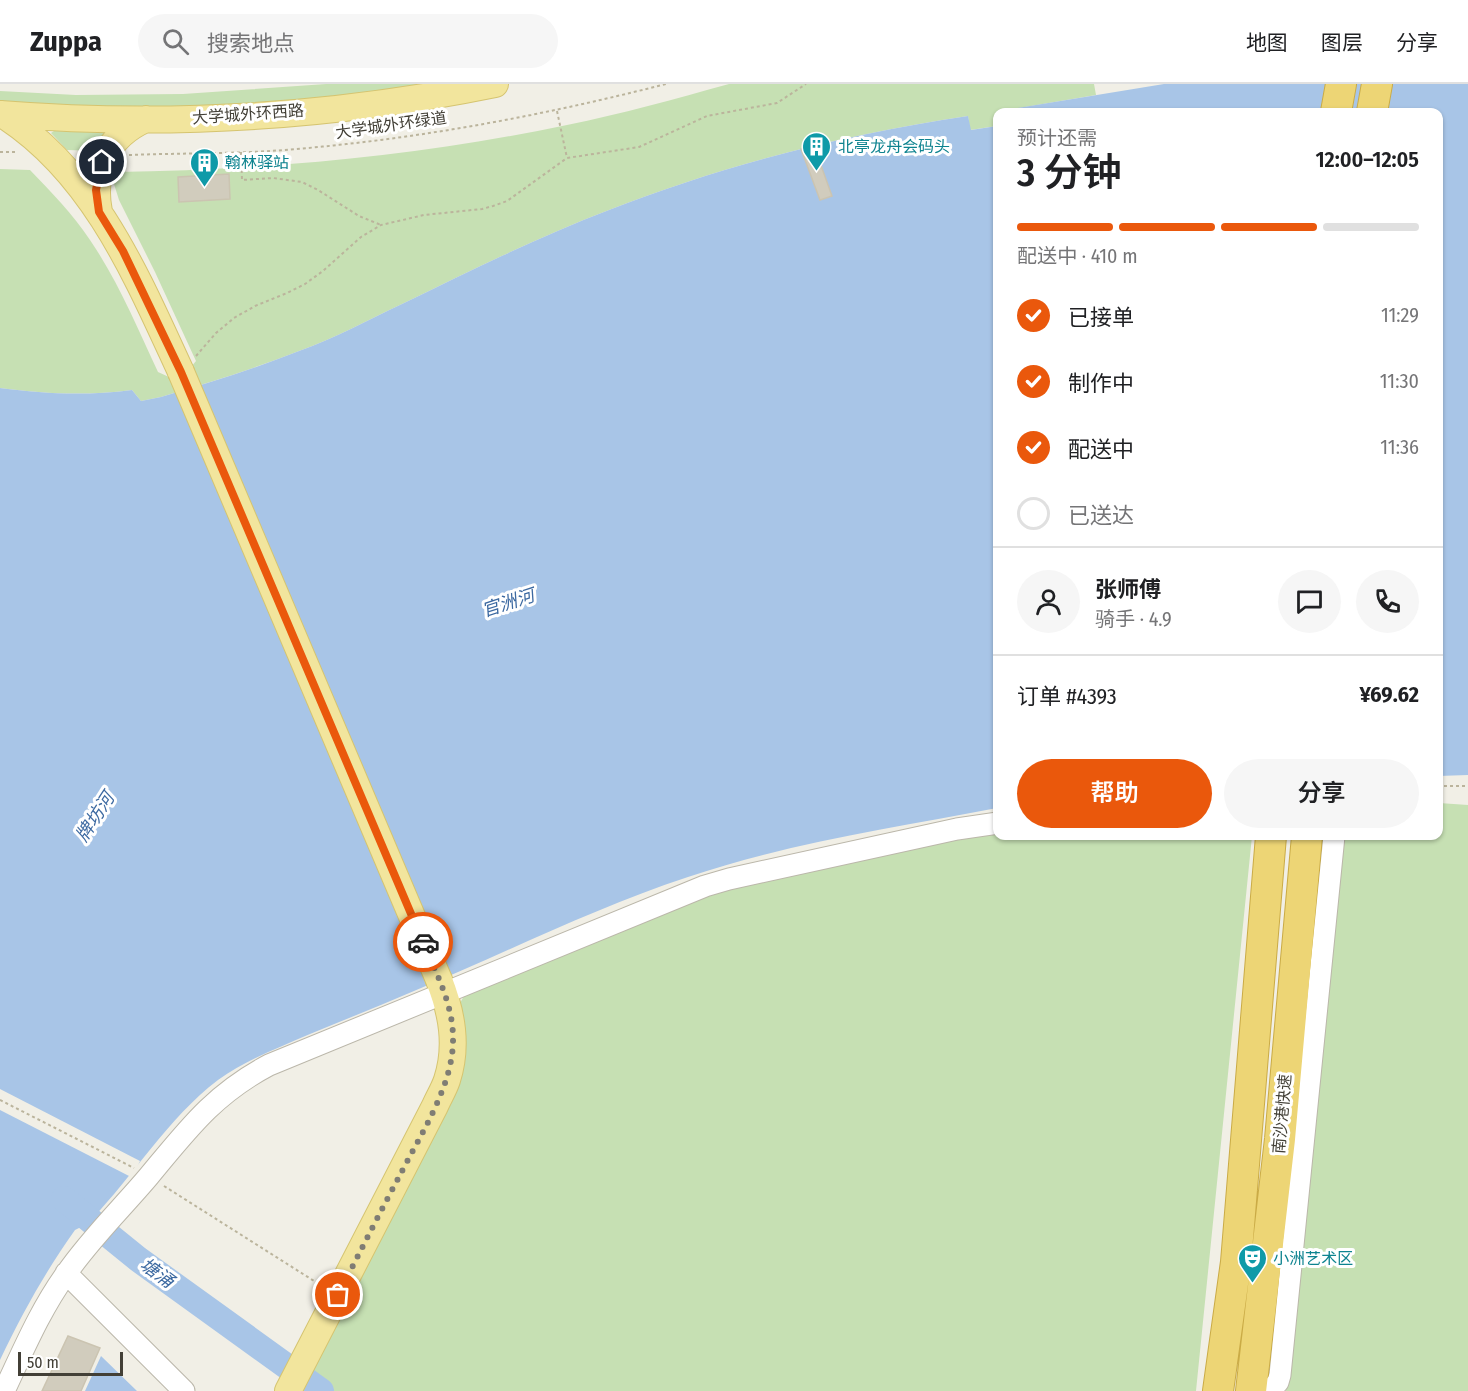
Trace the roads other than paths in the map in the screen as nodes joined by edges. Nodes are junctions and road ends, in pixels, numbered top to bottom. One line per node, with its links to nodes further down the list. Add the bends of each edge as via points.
1 (495, 84): 7 (main road, 大学城外环西路, via 383,103)
2 (1341, 84): 4 (highway)
3 (1377, 84): 5 (highway)
4 (1337, 108)
5 (1373, 108)
6 (1, 114): 7 (main road, 大学城外环西路); 8 (main road, via 48,149)
7 (146, 119): 8 (main road, via 130,127 106,154 98,179)
8 (99, 212): 13 (main road, bridge, via 186,366)
9 (993, 824): 13 (street, via 705,886)
10 (1271, 840): 18 (highway, 南沙港快速, via 1236,1262)
11 (1307, 840): 19 (highway, 南沙港快速, via 1280,1139)
12 (1334, 840): 20 (street, via 1280,1376)
13 (442, 987): 14 (street, via 269,1065 229,1089 142,1173); 15 (main road, via 453,1036 446,1083)
14 (66, 1273): 16 (street, via 35,1325); 17 (street)
15 (289, 1390)
16 (4, 1391)
17 (184, 1391)
18 (1218, 1391)
19 (1251, 1391)
20 (1270, 1391)

